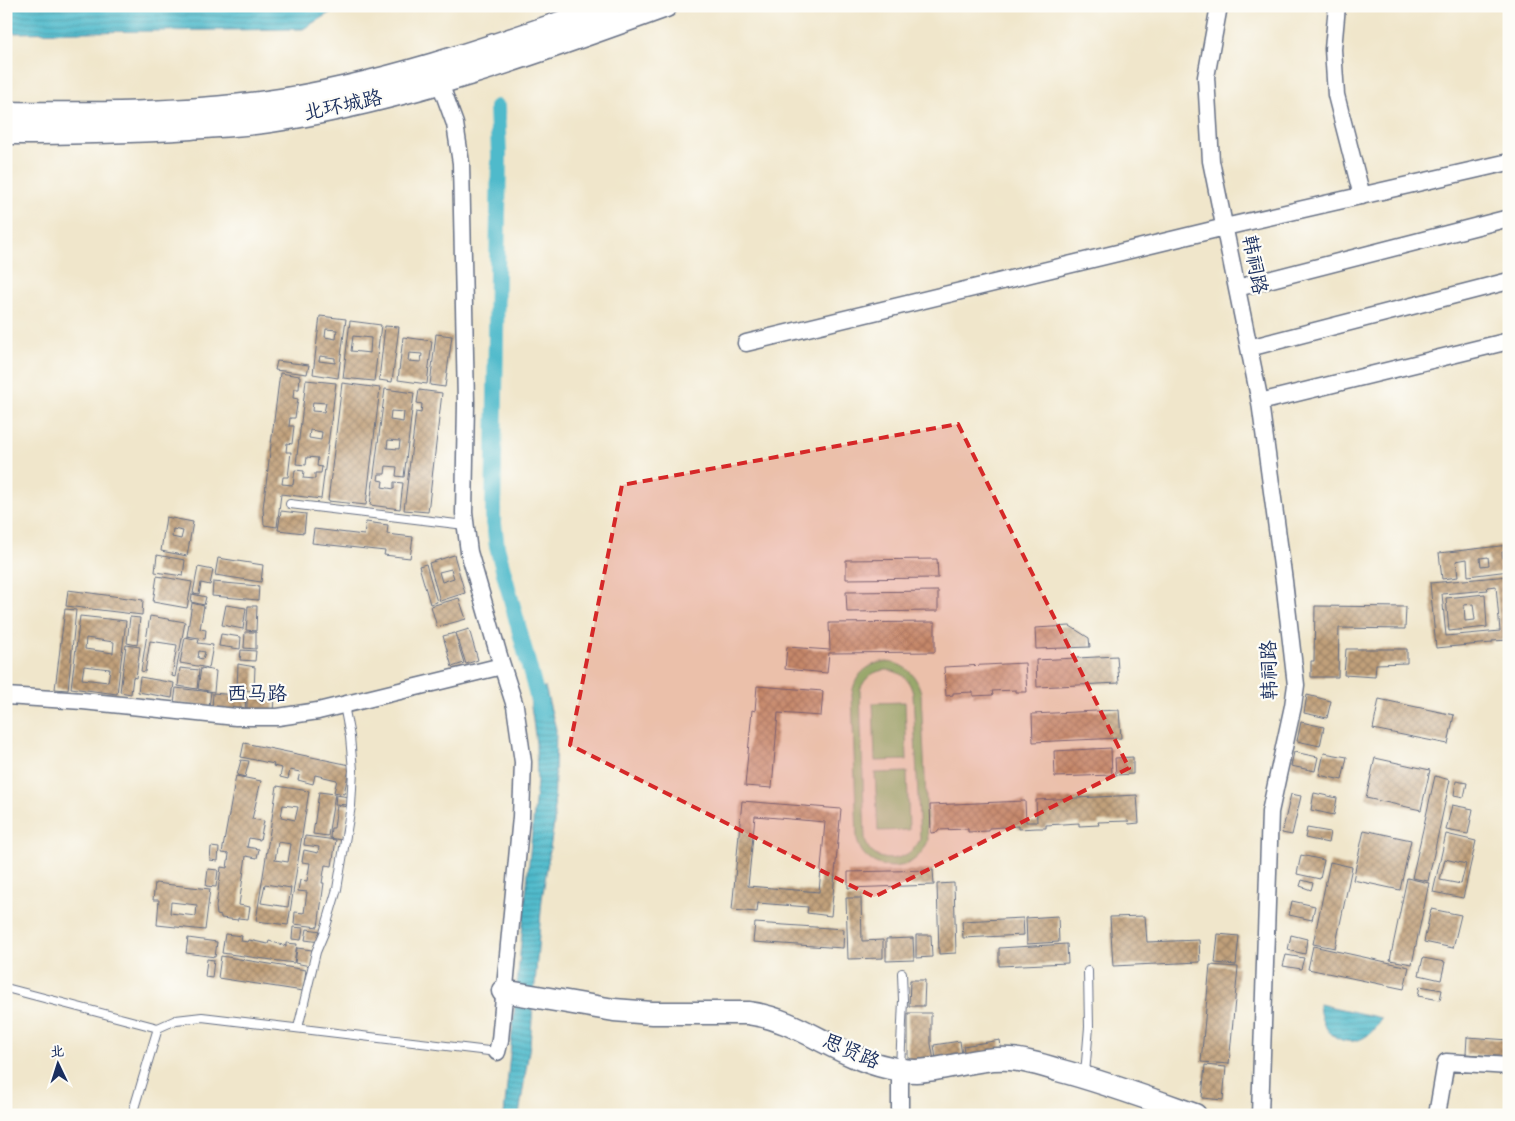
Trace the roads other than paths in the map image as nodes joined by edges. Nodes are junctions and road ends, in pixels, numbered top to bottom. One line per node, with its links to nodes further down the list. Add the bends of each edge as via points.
1 (609, 6): 6 (main road, 北环城路, via 450,60 368,82 275,100 208,108)
2 (666, 6): 5 (main road, 北环城路)
3 (1219, 6): 11 (street, 韩祠路, via 1206,77 1211,161)
4 (1337, 6): 9 (street, via 1333,49 1336,95)
5 (440, 83): 7 (main road, 北环城路, via 270,121 150,131); 19 (street, via 455,124 461,163)
6 (6, 114)
7 (6, 133)
8 (1509, 162): 9 (street)
9 (1362, 196): 11 (street)
10 (1509, 218): 13 (street)
11 (1225, 228): 13 (street, 韩祠路); 15 (street)
12 (1509, 281): 16 (street)
13 (1237, 288): 16 (street, 韩祠路)
14 (1509, 341): 17 (street)
15 (746, 343)
16 (1249, 348): 17 (street, 韩祠路)
17 (1260, 402): 36 (street, 韩祠路, via 1296,685 1270,812)
18 (290, 504): 19 (lane)
19 (465, 525): 20 (street, via 469,552)
20 (502, 666): 22 (street, 西马路); 26 (street, via 515,706 523,762)
21 (6, 696): 22 (street, 西马路, via 257,718 298,715)
22 (344, 705): 28 (lane, via 353,770 352,806 337,889 316,952)
23 (1088, 971): 32 (lane, via 1089,1027)
24 (902, 973): 31 (lane)
25 (6, 988): 27 (lane)
26 (507, 992): 29 (street); 31 (main road, 思贤路, via 614,1010 761,1015 791,1025 862,1060)
27 (158, 1028): 28 (lane, via 194,1017); 33 (lane)
28 (298, 1028): 29 (lane)
29 (497, 1052)
30 (1509, 1066): 37 (street, via 1446,1062)
31 (900, 1069): 32 (main road, 思贤路, via 916,1071 1000,1059 1024,1061); 34 (street)
32 (1085, 1077): 35 (main road, 思贤路)
33 (132, 1115)
34 (900, 1115)
35 (1195, 1115)
36 (1260, 1115)
37 (1436, 1115)

